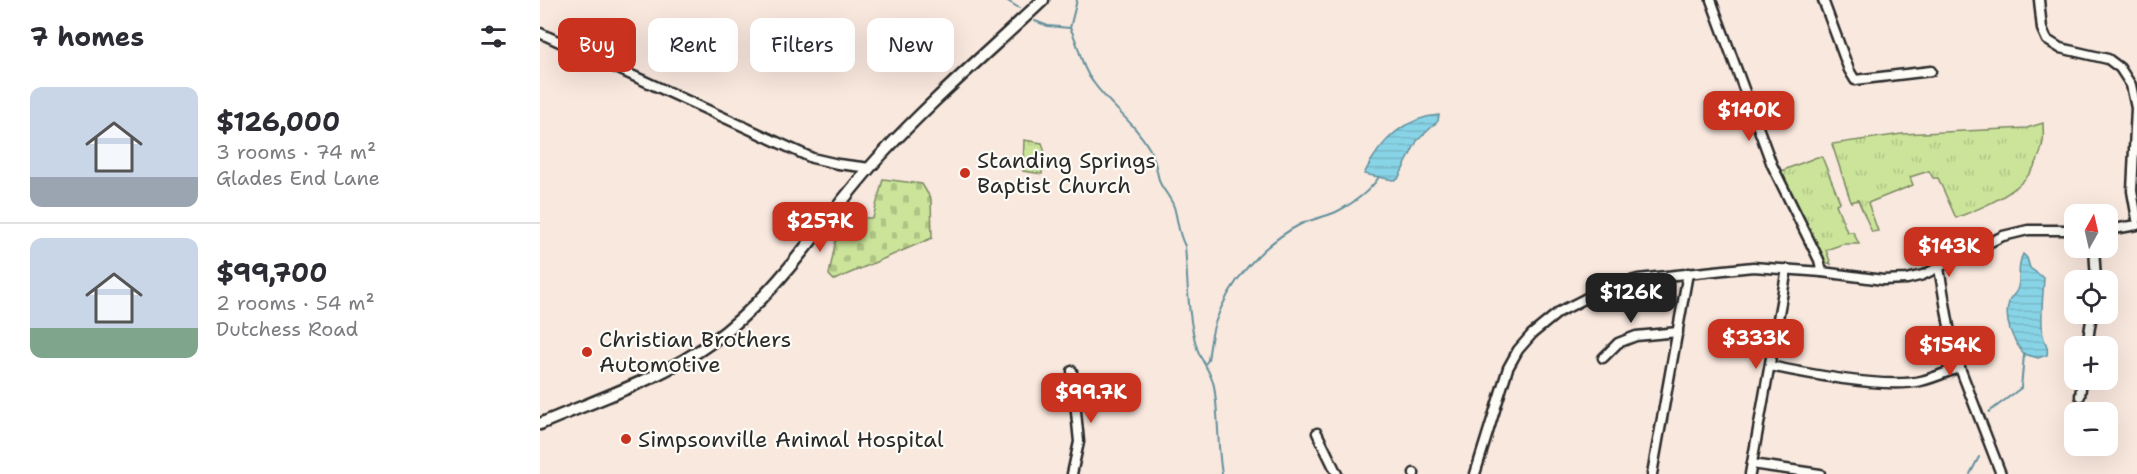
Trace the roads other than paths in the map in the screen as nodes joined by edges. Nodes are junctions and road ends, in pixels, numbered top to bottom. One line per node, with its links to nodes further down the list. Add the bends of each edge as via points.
1 (1043, 0): 7 (main road)
2 (1711, 0): 14 (street, via 1772,165)
3 (1823, 0): 6 (street, via 1855,80)
4 (2038, 0): 8 (street, via 2042,29 2048,40 2061,48 2108,58 2131,85 2136,108 2132,191)
5 (540, 33): 7 (street, via 812,158)
6 (1931, 71)
7 (870, 168): 23 (main road, via 780,279 725,332 662,372)
8 (2137, 219)
9 (2137, 225): 10 (street)
10 (2118, 228)
11 (2064, 230): 12 (street, via 2009,234)
12 (1939, 268): 14 (street, via 1918,277 1894,280); 19 (street)
13 (1788, 269): 14 (street); 15 (street, via 1753,267); 18 (street)
14 (1822, 272)
15 (1688, 273): 16 (street); 28 (street, via 1608,286 1559,312 1532,334 1508,368)
16 (1678, 332): 17 (street, via 1636,336 1618,343); 29 (street)
17 (1603, 358)
18 (1770, 366): 19 (street, via 1863,381 1909,382); 25 (street)
19 (1960, 367): 32 (street)
20 (1072, 371): 26 (street, via 1079,442)
21 (2081, 390): 22 (street)
22 (2080, 396)
23 (540, 424)
24 (1317, 433): 27 (street)
25 (1752, 464): 30 (street); 31 (street)
26 (1072, 474)
27 (1337, 474)
28 (1475, 474)
29 (1652, 474)
30 (1750, 474)
31 (1820, 474)
32 (2001, 474)

